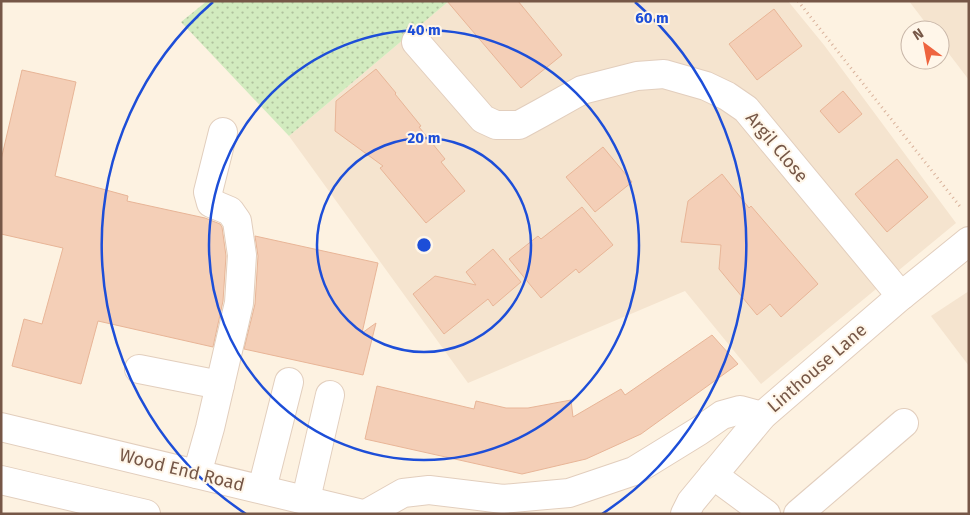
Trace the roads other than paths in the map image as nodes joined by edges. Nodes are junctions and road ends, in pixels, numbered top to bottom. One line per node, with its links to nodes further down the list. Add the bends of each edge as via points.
1 (416, 42): 4 (street, Argil Close, via 483,120 496,125 518,125 582,90 637,76 664,74 706,86 727,96 746,109)
2 (222, 132): 7 (street, via 208,192 211,203 230,211 237,221 242,255 238,303)
3 (969, 241): 4 (street, Linthouse Lane)
4 (901, 296): 9 (street, Linthouse Lane)
5 (140, 369): 7 (street)
6 (289, 382): 15 (street)
7 (220, 385): 12 (street)
8 (330, 395): 16 (street)
9 (762, 416): 13 (street, Linthouse Lane); 18 (street, via 740,410 722,415 634,471 568,493 503,499 428,490 403,493)
10 (904, 424): 21 (street)
11 (1, 427): 12 (street, Wood End Road)
12 (197, 474): 15 (street, Wood End Road)
13 (713, 475): 19 (street, Linthouse Lane); 20 (street)
14 (1, 480): 17 (street)
15 (262, 489): 16 (street, Wood End Road)
16 (306, 499): 18 (street, Wood End Road)
17 (139, 513)
18 (365, 514)
19 (685, 514)
20 (766, 514)
21 (798, 514)

